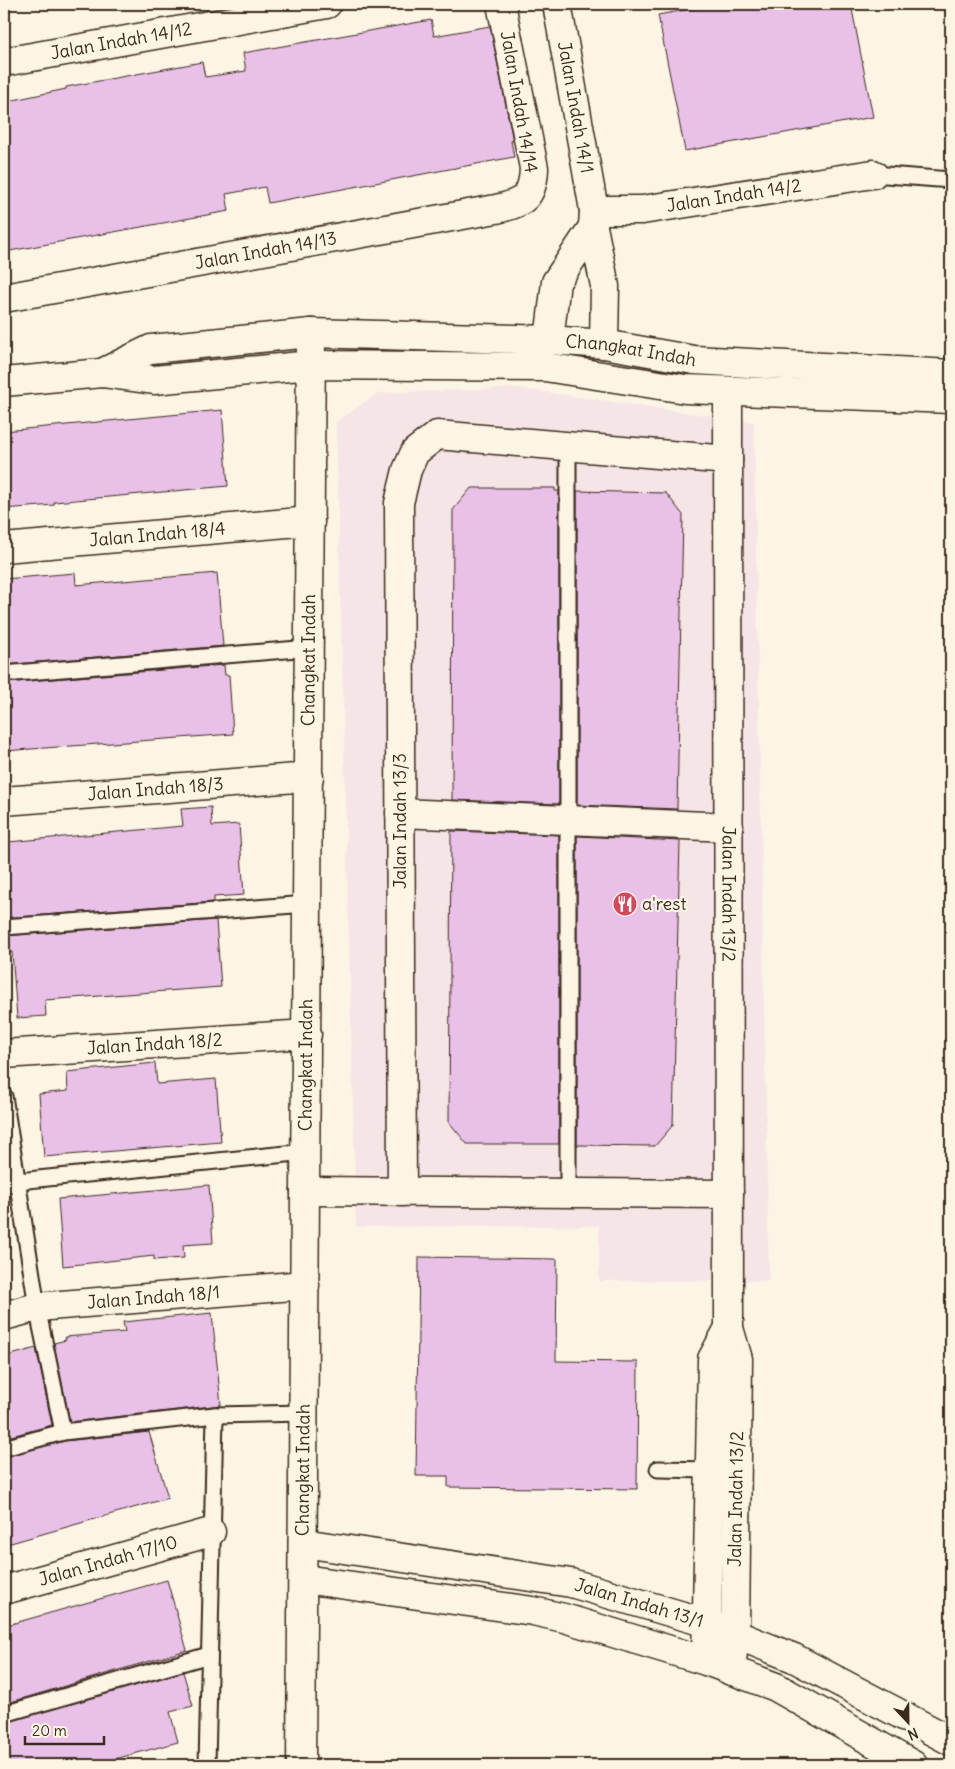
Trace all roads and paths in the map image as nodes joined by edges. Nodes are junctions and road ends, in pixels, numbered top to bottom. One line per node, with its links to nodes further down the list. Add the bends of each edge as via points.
1 (327, 4): 4 (street, Jalan Indah 14/12)
2 (501, 4): 7 (street, Jalan Indah 14/14, via 534,168 533,185)
3 (557, 4): 8 (street, Jalan Indah 14/1)
4 (4, 62)
5 (873, 174): 6 (lane); 8 (street, Jalan Indah 14/2)
6 (951, 180)
7 (526, 198): 9 (street, Jalan Indah 14/13, via 496,209)
8 (594, 219): 11 (street, via 556,282); 12 (street, Jalan Indah 14/1, via 605,286)
9 (4, 298)
10 (311, 333): 11 (street, Changkat Indah); 13 (street, Changkat Indah); 14 (street, Changkat Indah, via 151,349)
11 (549, 340): 12 (street, Changkat Indah)
12 (604, 344): 15 (street, Changkat Indah, via 694,360)
13 (312, 365): 14 (street, Changkat Indah, via 154,380); 17 (street, Changkat Indah, via 545,367 685,389); 21 (street, Changkat Indah)
14 (102, 373): 16 (street, Changkat Indah)
15 (951, 374)
16 (4, 382)
17 (728, 392): 18 (street, Changkat Indah); 20 (street, Jalan Indah 13/2)
18 (951, 399)
19 (568, 446): 20 (street); 27 (street, Jalan Indah 13/3, via 437,435 415,452 398,503); 28 (lane)
20 (728, 460): 29 (street, Jalan Indah 13/2)
21 (310, 521): 22 (street, Jalan Indah 18/4); 23 (street, Changkat Indah)
22 (4, 548)
23 (309, 648): 24 (lane); 25 (street, Changkat Indah)
24 (4, 674)
25 (309, 777): 26 (street, Jalan Indah 18/3); 30 (street, Changkat Indah)
26 (4, 801)
27 (400, 813): 28 (street); 38 (street, Jalan Indah 13/3)
28 (568, 820): 29 (street); 39 (lane)
29 (729, 827): 40 (street, Jalan Indah 13/2)
30 (307, 904): 31 (lane); 32 (street, Changkat Indah)
31 (4, 927)
32 (307, 1034): 33 (street, Jalan Indah 18/2); 35 (street, Changkat Indah)
33 (4, 1054)
34 (4, 1096): 36 (lane)
35 (306, 1152): 36 (lane); 37 (street, Changkat Indah)
36 (11, 1183): 42 (lane)
37 (305, 1191): 38 (street); 41 (street, Changkat Indah)
38 (402, 1192): 39 (street)
39 (568, 1193): 40 (street)
40 (729, 1194): 44 (street, Jalan Indah 13/2)
41 (305, 1285): 42 (street, Jalan Indah 18/1); 45 (street, Changkat Indah)
42 (37, 1307): 43 (street, Jalan Indah 18/1); 47 (lane)
43 (4, 1316)
44 (729, 1328): 50 (street, Jalan Indah 13/2, via 712,1359); 56 (street, Jalan Indah 13/2, via 738,1359)
45 (304, 1413): 46 (lane); 52 (street, Changkat Indah)
46 (215, 1415): 47 (lane); 51 (lane)
47 (63, 1432): 48 (lane)
48 (4, 1448)
49 (658, 1469): 50 (lane)
50 (710, 1470): 55 (street, Jalan Indah 13/2)
51 (211, 1532): 54 (street, Jalan Indah 17/10); 57 (lane)
52 (303, 1543): 53 (street, Changkat Indah); 55 (street, Jalan Indah 13/1, via 571,1583)
53 (303, 1579): 58 (street, Jalan Indah 13/1, via 533,1611); 63 (street, Changkat Indah)
54 (4, 1590)
55 (707, 1623): 56 (street, Jalan Indah 13/1); 58 (street, Jalan Indah 13/2)
56 (735, 1632): 59 (street, Jalan Indah 13/2); 61 (street, Jalan Indah 13/1, via 794,1658)
57 (209, 1655): 60 (lane); 62 (lane)
58 (706, 1661): 59 (street, Jalan Indah 13/1)
59 (731, 1671): 64 (street, Jalan Indah 13/1, via 776,1687)
60 (4, 1714)
61 (951, 1740)
62 (207, 1765)
63 (301, 1765)
64 (913, 1765)

